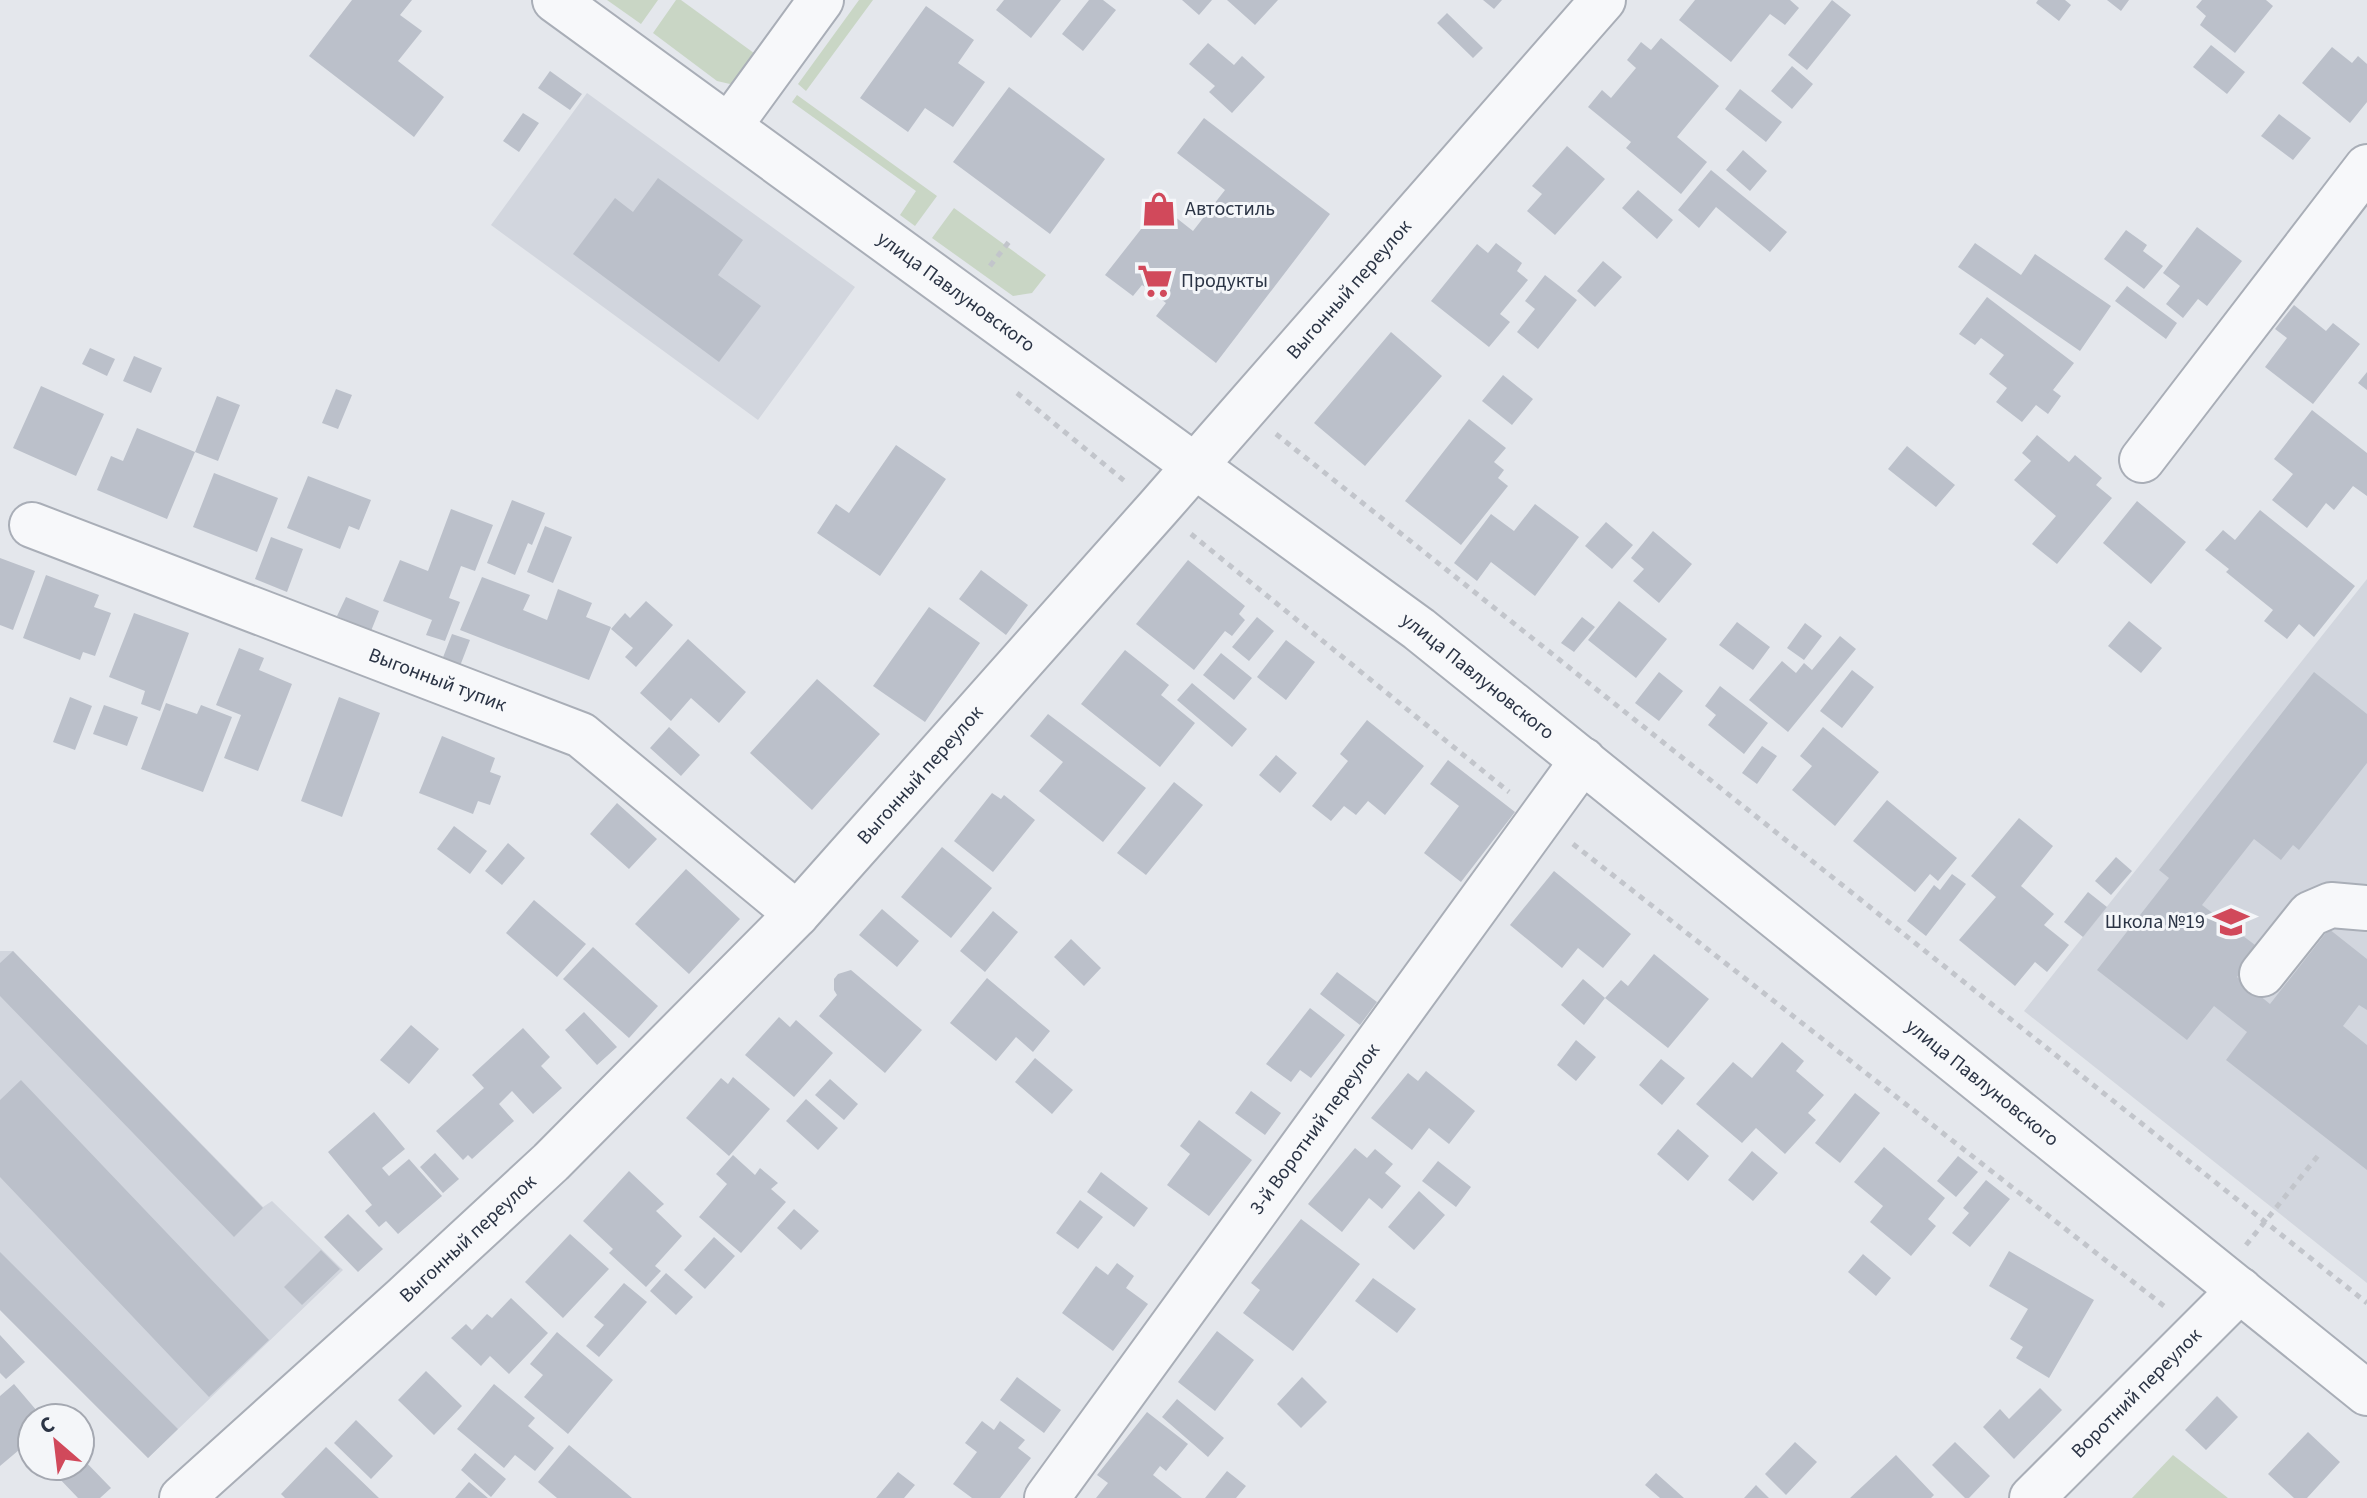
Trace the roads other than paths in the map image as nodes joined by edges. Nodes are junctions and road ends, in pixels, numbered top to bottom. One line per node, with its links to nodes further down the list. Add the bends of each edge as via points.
1 (555, 0): 4 (street, улица Павлуновского)
2 (821, 0): 4 (street)
3 (1603, 0): 7 (street, Выгонный переулок)
4 (730, 125): 7 (street, улица Павлуновского)
5 (2367, 167): 6 (street)
6 (2142, 460)
7 (1195, 465): 9 (street, улица Павлуновского, via 1419,629); 11 (street, Выгонный переулок)
8 (32, 525): 11 (street, Выгонный тупик, via 581,735)
9 (1583, 760): 13 (street, улица Павлуновского); 16 (street, 3-й Воротний переулок)
10 (2367, 908): 12 (street, via 2331,905 2310,914)
11 (797, 914): 15 (street, Выгонный переулок, via 551,1162)
12 (2262, 974)
13 (2231, 1283): 14 (street, улица Павлуновского); 17 (street, Воротний переулок, via 2197,1333)
14 (2363, 1383)
15 (182, 1498)
16 (1047, 1498)
17 (2032, 1498)

